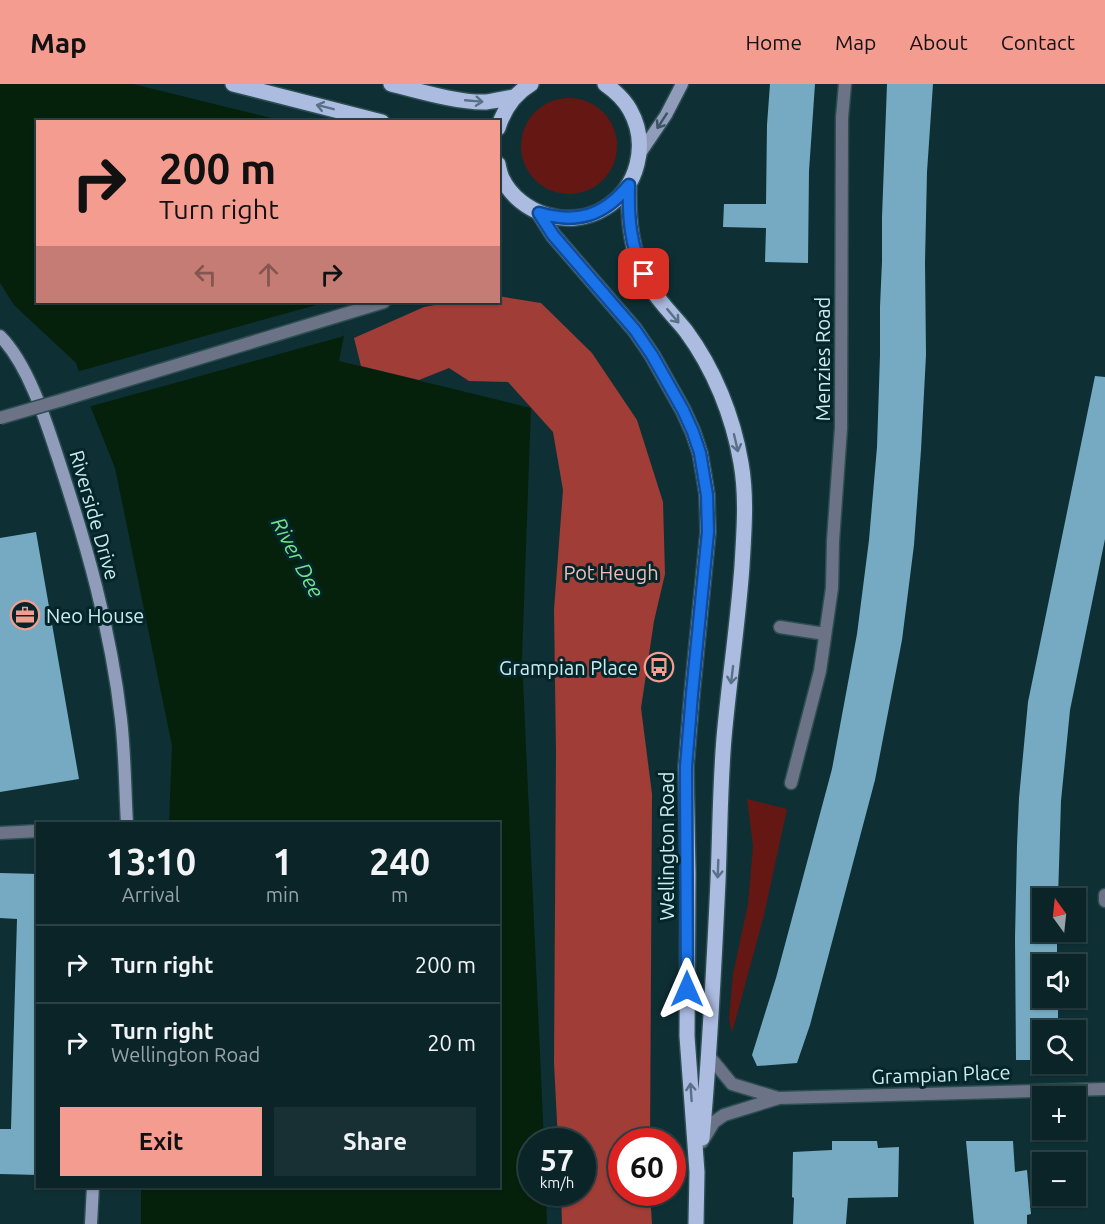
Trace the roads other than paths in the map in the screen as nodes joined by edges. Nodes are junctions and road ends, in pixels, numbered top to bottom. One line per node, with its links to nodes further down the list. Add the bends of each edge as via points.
1 (233, 84): 8 (main road, one-way to 1)
2 (530, 84): 7 (main road)
3 (604, 84): 10 (main road, via 630,110 637,125)
4 (682, 84): 10 (street, one-way to 10)
5 (845, 84): 20 (street, Menzies Road, via 841,428 832,588)
6 (393, 85): 7 (main road, one-way to 7, via 467,101)
7 (514, 97): 9 (main road)
8 (374, 120)
9 (500, 122)
10 (639, 155): 12 (main road)
11 (500, 171): 14 (main road)
12 (629, 185): 15 (main road, via 618,198 589,215 555,218); 27 (main road, Wellington Road, one-way to 27, via 629,222 638,262 649,285 686,332 718,387 736,439 744,486 746,515 739,605 724,739)
13 (500, 191): 14 (main road)
14 (514, 196): 15 (main road)
15 (539, 213): 31 (main road, Wellington Road, one-way to 15, via 687,1036 686,767 708,532 700,453 683,410 652,355)
16 (381, 303): 18 (street, bridge)
17 (0, 336): 22 (street, Riverside Drive, via 25,371 47,426 94,578 121,719)
18 (0, 418)
19 (780, 627): 20 (street)
20 (825, 634): 21 (street, Menzies Road, via 820,671)
21 (791, 783)
22 (127, 822)
23 (36, 831): 24 (street)
24 (0, 833)
25 (1105, 895): 26 (street)
26 (1105, 901)
27 (709, 1056): 29 (street, Grampian Place, via 732,1084); 30 (main road, Wellington Road)
28 (1105, 1089): 29 (street, Grampian Place)
29 (779, 1098): 30 (street, Grampian Place, via 724,1115 714,1122)
30 (701, 1143): 31 (main road, Wellington Road)
31 (697, 1172): 34 (main road, Wellington Road)
32 (93, 1188): 33 (street)
33 (91, 1224)
34 (696, 1224)

